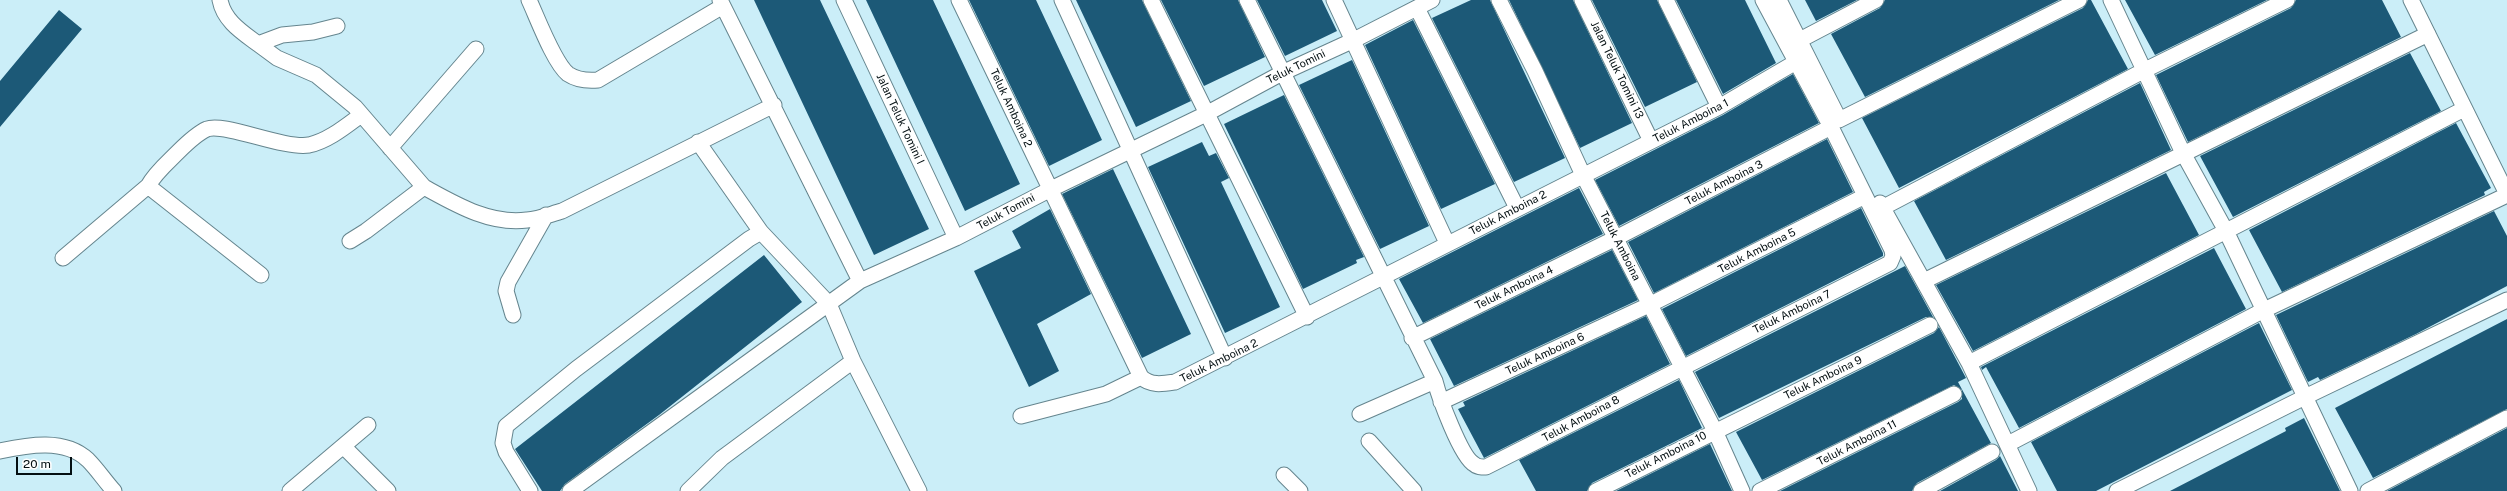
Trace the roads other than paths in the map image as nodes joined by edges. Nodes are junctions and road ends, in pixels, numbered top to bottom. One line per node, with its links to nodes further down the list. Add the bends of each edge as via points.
1 (220, 0): 26 (street, via 233,25)
2 (528, 0): 20 (street, via 559,63 568,73 588,81 598,80)
3 (844, 0): 53 (street, Jalan Teluk Tomini I)
4 (959, 0): 45 (street, Teluk Amboina 2)
5 (1062, 0): 40 (street)
6 (1151, 0): 34 (street)
7 (1247, 0): 30 (street)
8 (1334, 0): 24 (street)
9 (1432, 0): 21 (street, Teluk Tomini)
10 (1499, 0): 42 (street, Teluk Amboina)
11 (1582, 0): 37 (street, Jalan Teluk Tomini 13)
12 (1666, 0): 32 (street)
13 (1763, 0): 28 (street)
14 (1779, 0): 25 (street)
15 (1876, 0): 25 (street)
16 (2079, 0): 36 (street, Teluk Amboina 3)
17 (2110, 0): 29 (street)
18 (2287, 0): 29 (street)
19 (2411, 0): 23 (street)
20 (721, 3): 31 (street)
21 (1417, 8): 24 (street, Teluk Tomini); 48 (street)
22 (338, 26): 26 (street, via 282,35)
23 (2428, 34): 33 (street); 41 (street)
24 (1354, 40): 30 (street, Teluk Tomini); 56 (street)
25 (1798, 41): 36 (street)
26 (258, 44): 35 (street, via 277,58 316,76)
27 (476, 49): 39 (street)
28 (1796, 62): 32 (street, Teluk Amboina 1); 36 (street)
29 (2143, 71): 41 (street); 49 (street)
30 (1282, 73): 34 (street, Teluk Tomini); 59 (street)
31 (774, 105): 38 (street); 60 (street)
32 (1720, 107): 37 (street, Teluk Amboina 1)
33 (2464, 109): 46 (street); 51 (street)
34 (1206, 114): 40 (street, Teluk Tomini); 67 (street)
35 (361, 115): 39 (street); 43 (street, via 333,135 308,145 250,137 219,128 207,129 187,142 153,176)
36 (1835, 124): 47 (street); 49 (street); 54 (street, Teluk Amboina 3)
37 (1651, 141): 42 (street, Teluk Amboina 1)
38 (698, 142): 50 (street, via 562,211); 52 (street)
39 (390, 148): 44 (street)
40 (1131, 149): 45 (street, Teluk Tomini); 70 (street)
41 (2183, 153): 51 (street); 61 (street)
42 (1583, 175): 48 (street, Teluk Amboina 2); 54 (street, Teluk Amboina)
43 (148, 186): 57 (street); 58 (street)
44 (424, 187): 50 (street, via 458,206 495,219 527,220); 55 (street)
45 (1049, 190): 53 (street, Teluk Tomini); 74 (street, Teluk Amboina 2)
46 (2507, 195): 65 (street)
47 (1865, 196): 64 (street, Teluk Amboina 5); 73 (street, Teluk Amboina 7, via 1892,250 1892,259 1887,266)
48 (1517, 208): 56 (street, Teluk Amboina 2)
49 (1882, 208): 61 (street)
50 (546, 215): 66 (street, via 508,282 506,291)
51 (2226, 231): 65 (street); 72 (street)
52 (761, 232): 63 (street); 93 (street, via 576,368 506,426 504,447)
53 (956, 238): 60 (street, Teluk Tomini)
54 (1616, 238): 64 (street, Teluk Amboina); 69 (street, Teluk Amboina 4)
55 (350, 241)
56 (1447, 244): 59 (street, Teluk Amboina 2)
57 (63, 258)
58 (261, 275)
59 (1383, 277): 67 (street, Teluk Amboina 2); 69 (street)
60 (860, 281): 63 (street, Teluk Tomini)
61 (1924, 281): 72 (street)
62 (2507, 300): 77 (street)
63 (829, 304): 71 (street); 94 (street, Teluk Tomini)
64 (1649, 305): 73 (street, Teluk Amboina); 78 (street, Teluk Amboina 6)
65 (2262, 311): 77 (street); 85 (street)
66 (513, 315)
67 (1307, 317): 70 (street, Teluk Amboina 2)
68 (1930, 325): 83 (street, Teluk Amboina 9)
69 (1412, 338): 75 (street)
70 (1225, 358): 74 (street, Teluk Amboina 2, via 1174,382 1155,384)
71 (853, 362): 95 (street, via 722,458); 96 (street)
72 (1969, 363): 85 (street)
73 (1682, 366): 78 (street, Teluk Amboina 8, via 1491,466 1479,467 1472,464); 83 (street, Teluk Amboina)
74 (1141, 377): 80 (street, via 1106,394)
75 (1434, 381): 78 (street); 79 (street)
76 (1954, 394): 101 (street, Teluk Amboina 11)
77 (2305, 397): 104 (street); 105 (street)
78 (1441, 402)
79 (1360, 414)
80 (1021, 416)
81 (2507, 418): 106 (street)
82 (368, 425): 86 (street)
83 (1715, 431): 99 (street, Teluk Amboina 10); 100 (street, Teluk Amboina)
84 (1369, 441): 98 (street)
85 (2008, 444): 103 (street)
86 (344, 447): 91 (street); 92 (street)
87 (0, 450): 90 (street, via 26,445 53,445 74,451 88,460)
88 (1992, 452): 102 (street)
89 (1284, 475): 97 (street)
90 (114, 491)
91 (290, 491)
92 (388, 491)
93 (530, 491)
94 (570, 491)
95 (688, 491)
96 (919, 491)
97 (1300, 491)
98 (1414, 491)
99 (1596, 491)
100 (1742, 491)
101 (1760, 491)
102 (1921, 491)
103 (2029, 491)
104 (2117, 491)
105 (2350, 491)
106 (2368, 491)

